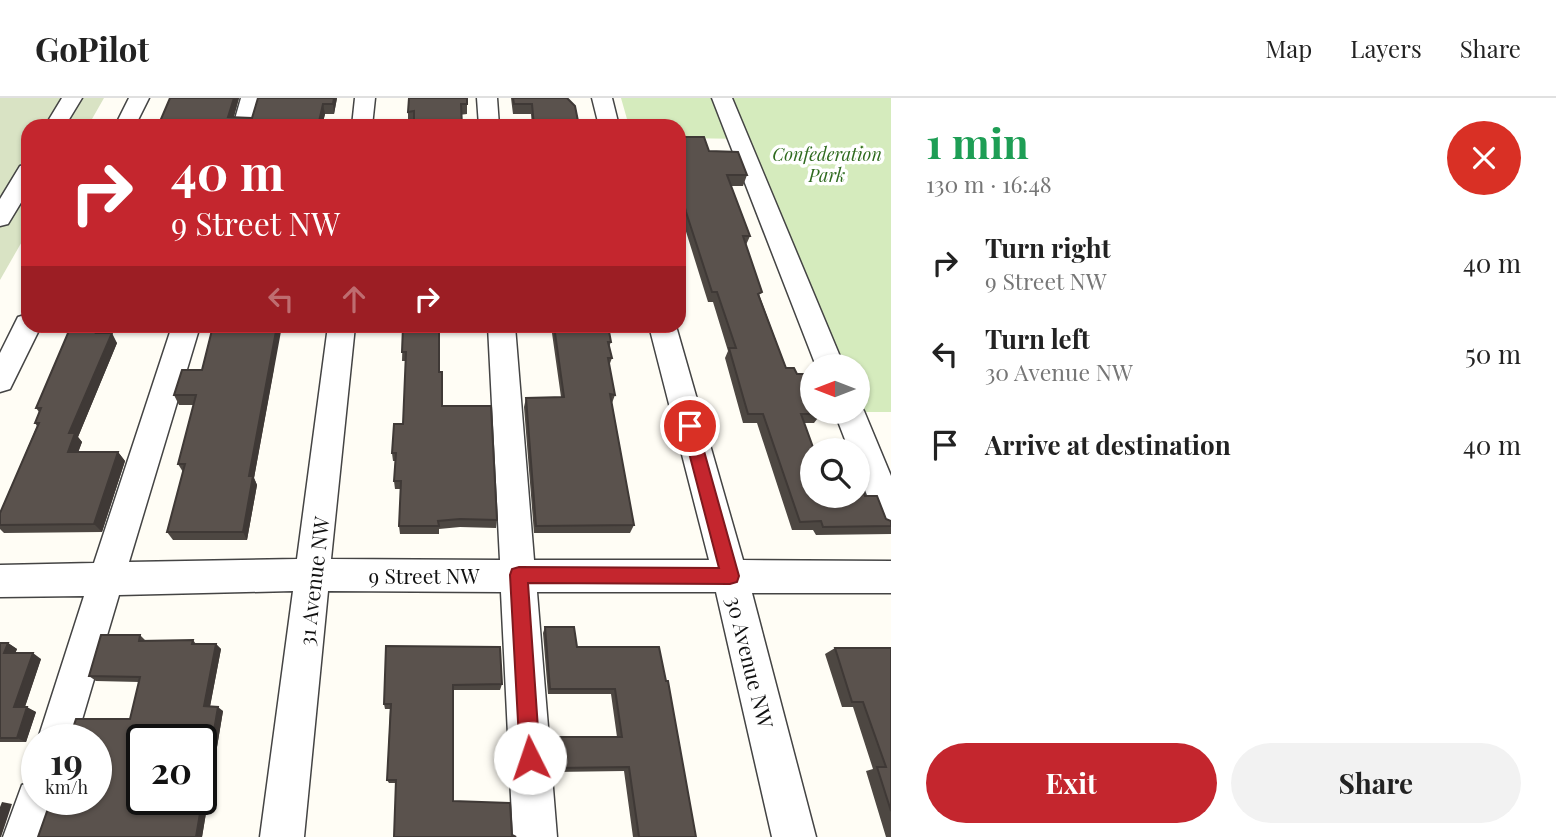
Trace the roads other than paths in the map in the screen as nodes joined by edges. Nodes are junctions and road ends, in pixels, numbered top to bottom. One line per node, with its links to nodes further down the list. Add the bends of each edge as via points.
1 (72, 98): 8 (street)
2 (139, 98): 9 (street)
3 (251, 98): 10 (street)
4 (365, 98): 11 (street)
5 (487, 98): 12 (street)
6 (602, 98): 13 (street)
7 (722, 98): 21 (street)
8 (59, 119)
9 (128, 119)
10 (245, 119)
11 (363, 119)
12 (488, 119)
13 (608, 119)
14 (21, 182): 15 (street)
15 (3, 208)
16 (24, 333): 22 (street)
17 (184, 333): 30 (street)
18 (340, 333): 25 (street, 31 Avenue NW)
19 (502, 333): 26 (street)
20 (665, 333): 27 (street, 30 Avenue NW)
21 (825, 354)
22 (0, 381)
23 (854, 424): 24 (street)
24 (891, 516)
25 (314, 575): 26 (street, 9 Street NW); 30 (street, 9 Street NW); 34 (street, 31 Avenue NW)
26 (519, 575): 27 (street, 9 Street NW); 35 (street)
27 (730, 576): 28 (street, 9 Street NW); 36 (street, 30 Avenue NW)
28 (891, 577)
29 (0, 581): 30 (street, 9 Street NW)
30 (106, 581): 31 (street)
31 (61, 724)
32 (32, 815): 33 (street)
33 (25, 837)
34 (282, 837)
35 (535, 837)
36 (794, 837)

